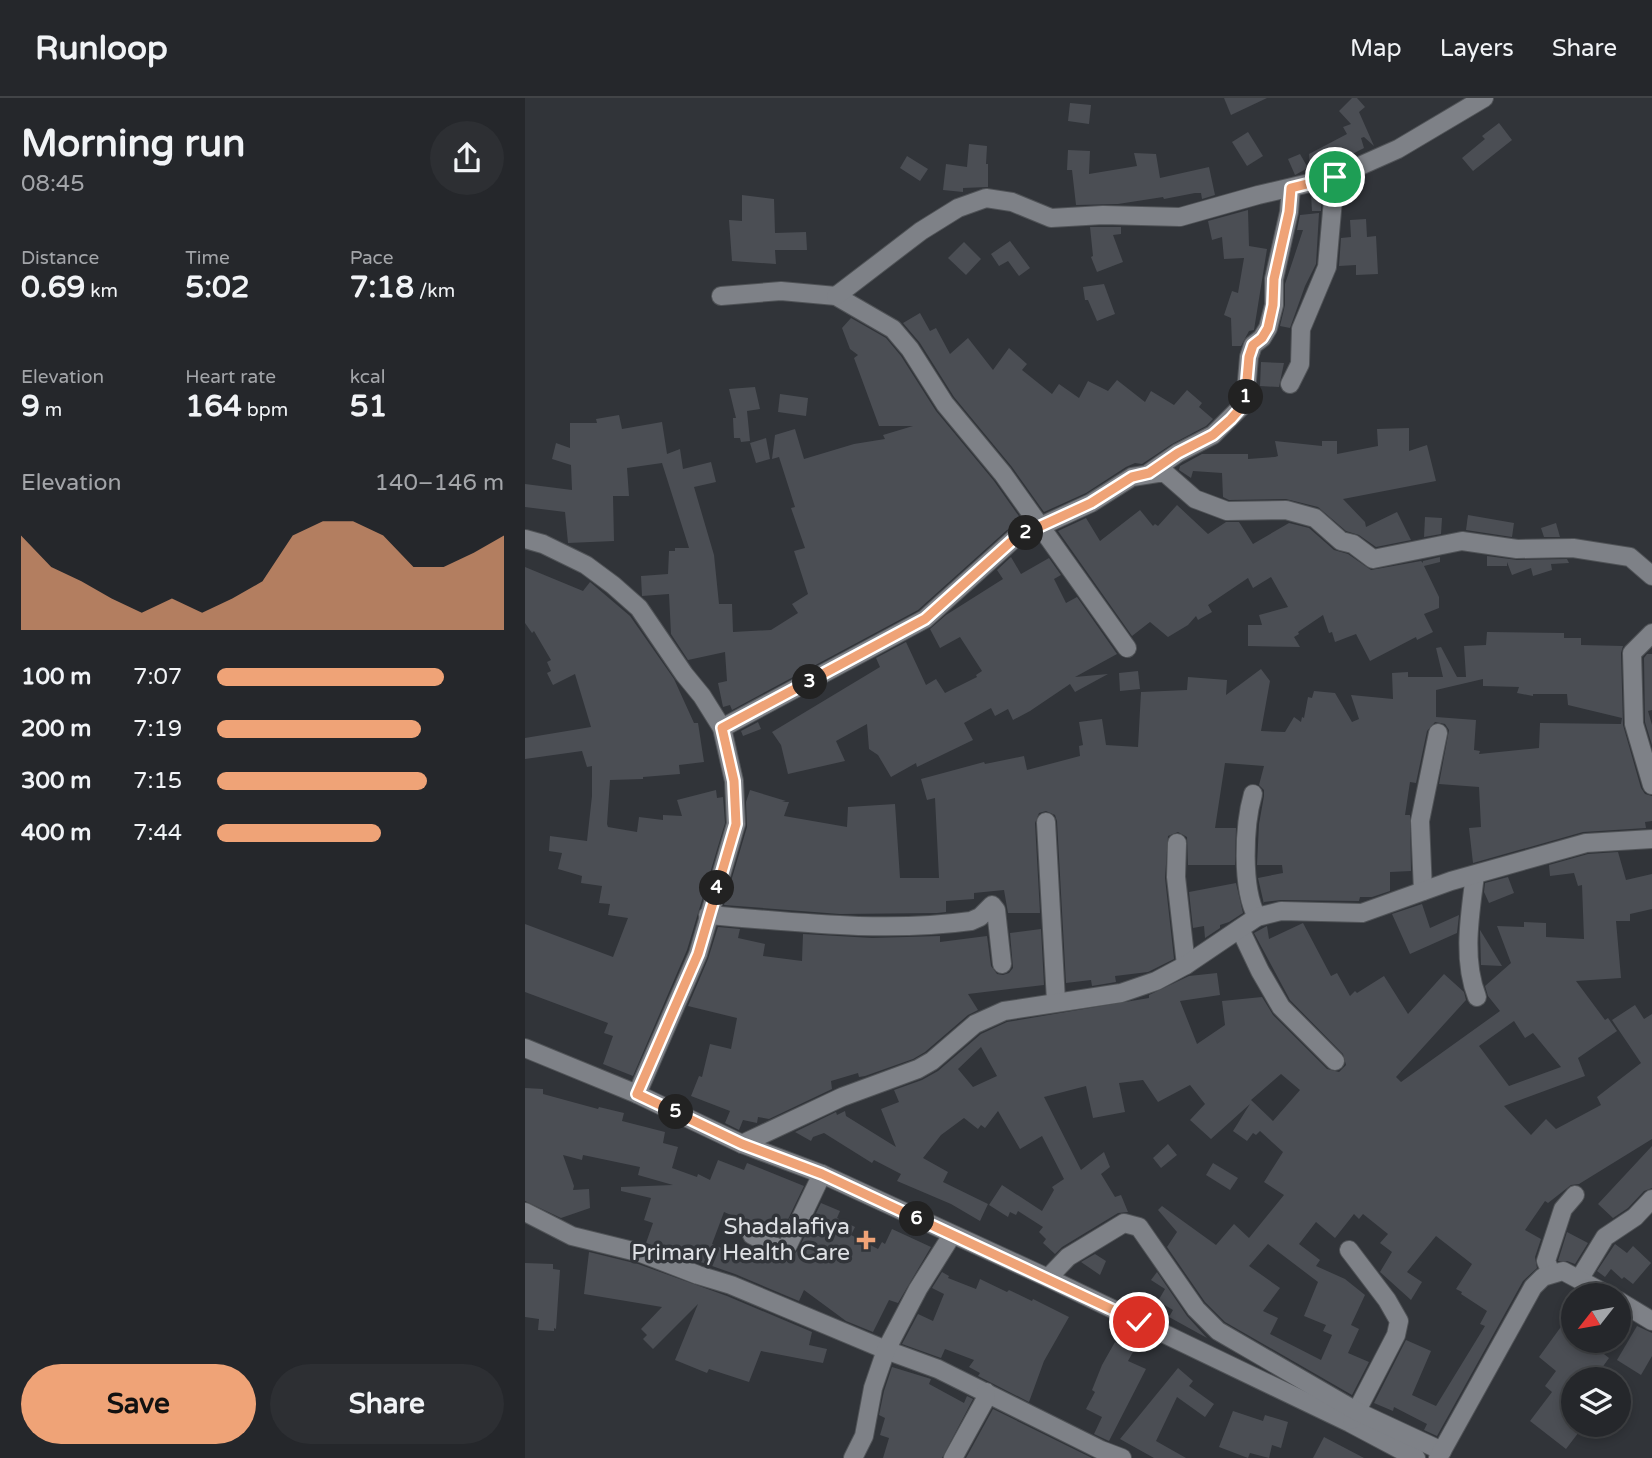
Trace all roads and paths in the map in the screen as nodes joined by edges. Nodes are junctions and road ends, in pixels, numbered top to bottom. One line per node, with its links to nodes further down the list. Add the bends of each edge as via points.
1 (1484, 98): 2 (street, via 1398,149)
2 (1335, 177): 3 (street); 6 (street, via 1327,267 1301,328 1300,364)
3 (1291, 188): 5 (street, via 1180,217 1051,218 1012,202 986,198 958,208 921,231); 7 (street, via 1273,305 1268,328 1249,357 1245,403 1213,435)
4 (721, 296): 5 (street, via 781,291)
5 (836, 296): 8 (street, via 893,329)
6 (1290, 384)
7 (1149, 473): 8 (street, via 1132,477); 10 (street, via 1164,472 1195,499 1227,510 1286,510 1315,518 1341,541 1373,559 1456,541 1573,548 1630,557)
8 (1042, 526): 12 (street); 13 (street, via 1015,538 925,619)
9 (525, 539): 13 (street, via 586,565 639,608)
10 (1652, 576)
11 (1652, 634): 15 (street, via 1632,653 1632,685 1634,724)
12 (1127, 649)
13 (722, 728): 22 (street, via 734,781 736,824)
14 (1438, 733): 21 (street, via 1420,821)
15 (1652, 785)
16 (1253, 794): 23 (street, via 1245,831 1249,894)
17 (1046, 822): 28 (street)
18 (1652, 839): 20 (street, via 1586,843)
19 (1177, 843): 26 (street, via 1176,877)
20 (1475, 876): 21 (street); 27 (street, via 1469,932 1470,980)
21 (1423, 891): 23 (street, via 1362,913 1281,911)
22 (708, 915): 25 (street, via 904,927 971,921 992,905); 31 (street, via 698,954)
23 (1257, 917): 24 (street)
24 (1240, 929): 26 (street); 30 (street, via 1281,1006)
25 (1002, 964)
26 (1187, 965): 28 (street, via 1121,993)
27 (1477, 997)
28 (1056, 1001): 32 (street, via 1004,1010 975,1024 918,1069 842,1097)
29 (525, 1048): 31 (street)
30 (1335, 1061)
31 (637, 1094): 32 (street)
32 (742, 1144): 33 (street)
33 (822, 1174): 37 (street); 38 (street, via 788,1245 780,1249)
34 (1575, 1195): 40 (street, via 1563,1209 1549,1251 1546,1261)
35 (1652, 1199): 42 (street, via 1605,1237)
36 (525, 1212): 46 (street, via 572,1236 641,1253 731,1285)
37 (952, 1235): 41 (street); 46 (street)
38 (751, 1236)
39 (1349, 1250): 48 (street, via 1399,1321)
40 (1551, 1273): 42 (street, via 1563,1270); 49 (street, via 1533,1287)
41 (1048, 1278): 48 (street); 48 (street, via 1067,1256 1124,1223 1139,1227 1196,1309 1218,1331)
42 (1580, 1278): 43 (street)
43 (1588, 1283)
44 (1631, 1308): 45 (street)
45 (1652, 1321)
46 (886, 1350): 47 (street); 50 (street, via 864,1436)
47 (986, 1392): 51 (street); 52 (street)
48 (1353, 1417): 49 (street); 53 (street)
49 (1440, 1455)
50 (853, 1458)
51 (953, 1458)
52 (1122, 1458)
53 (1416, 1458)

